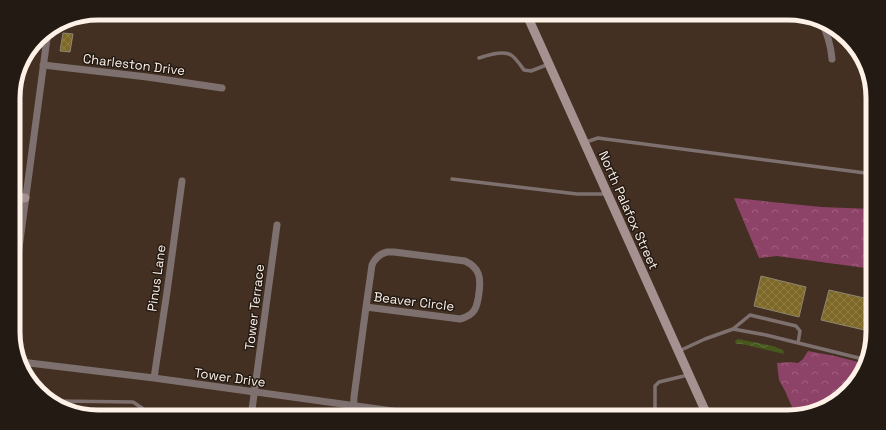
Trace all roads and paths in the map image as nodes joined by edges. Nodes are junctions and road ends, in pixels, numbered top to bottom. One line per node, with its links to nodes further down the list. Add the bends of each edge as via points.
1 (529, 20): 6 (main road, North Palafox Street)
2 (824, 29): 5 (street)
3 (47, 39): 7 (street)
4 (479, 58): 6 (lane, via 491,54 512,55 524,70 531,71)
5 (832, 59)
6 (549, 64): 9 (main road, North Palafox Street)
7 (43, 65): 8 (street, Charleston Drive); 15 (street)
8 (222, 88)
9 (585, 142): 10 (lane, via 598,138); 13 (main road, North Palafox Street)
10 (866, 173)
11 (452, 179): 13 (lane, via 577,194)
12 (182, 181): 25 (street, Pinus Lane)
13 (608, 194): 21 (main road, North Palafox Street)
14 (20, 198): 15 (main road)
15 (25, 198): 17 (street)
16 (277, 225): 26 (street, Tower Terrace)
17 (20, 238)
18 (366, 307): 18 (street, Beaver Circle, via 372,266 374,260 382,253 394,252 465,262 475,268 480,279 477,305 465,318); 28 (street)
19 (733, 329): 20 (lane); 20 (lane, via 750,315 796,326 800,331); 21 (lane)
20 (798, 343): 22 (lane)
21 (679, 352): 24 (main road, North Palafox Street)
22 (861, 359)
23 (26, 363): 25 (street, Tower Drive)
24 (689, 375): 33 (lane, via 659,382 655,386); 34 (main road, North Palafox Street)
25 (154, 378): 26 (street, Tower Drive)
26 (254, 392): 28 (street, Tower Drive); 30 (street, Tower Terrace)
27 (61, 401): 29 (lane, via 133,402)
28 (354, 406): 31 (street); 32 (street, Tower Drive)
29 (142, 410)
30 (252, 410)
31 (354, 410)
32 (384, 410)
33 (656, 410)
34 (705, 410)

